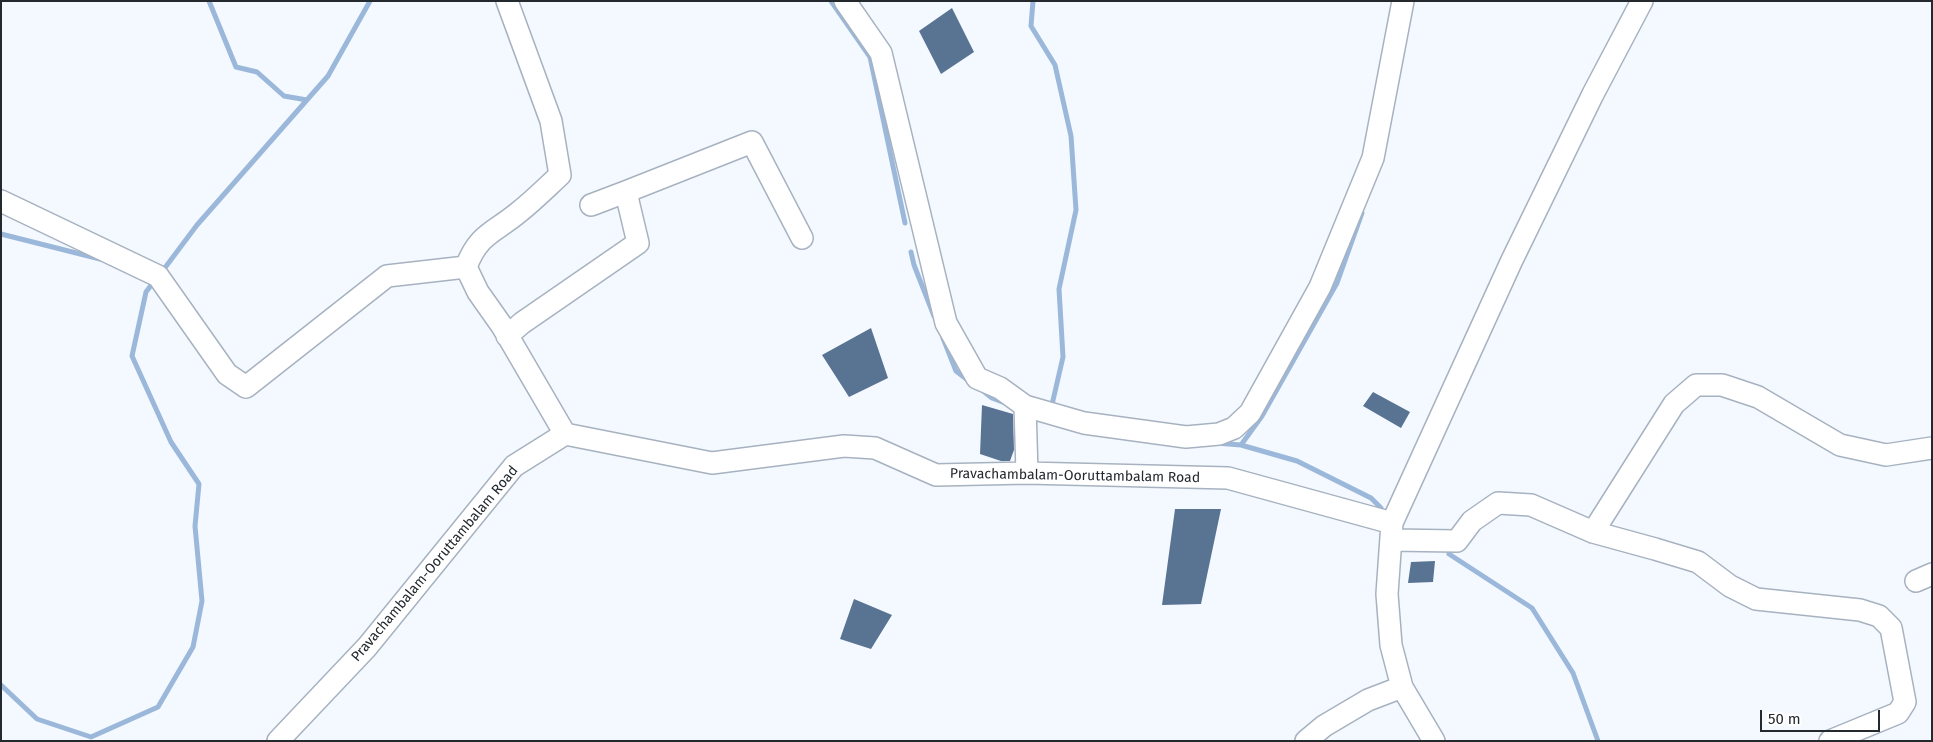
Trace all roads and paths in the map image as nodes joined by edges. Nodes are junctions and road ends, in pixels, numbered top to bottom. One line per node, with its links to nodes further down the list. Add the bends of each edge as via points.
1 (507, 1): 9 (street, via 552,122 560,175 518,214 485,235)
2 (845, 1): 11 (street, via 881,53 946,323 977,378)
3 (1403, 1): 11 (street, via 1373,158 1320,287 1250,413 1234,428 1219,434 1186,437 1084,423)
4 (1642, 1): 15 (street, via 1512,260)
5 (628, 191): 7 (street); 8 (street, via 752,142); 10 (street, via 638,243)
6 (1, 200): 9 (street, via 158,276 227,374 246,387 387,276)
7 (591, 205)
8 (802, 238)
9 (466, 267): 10 (street)
10 (507, 336): 12 (street)
11 (1032, 408): 14 (street)
12 (565, 434): 14 (street, Pravachambalam-Ooruttambalam Road, via 712,463 844,446 875,448 936,475); 18 (street, Pravachambalam-Ooruttambalam Road, via 514,466 367,647)
13 (1932, 448): 16 (street, via 1886,455 1840,445 1758,398 1722,385 1696,385 1674,404)
14 (1027, 473): 15 (street, Pravachambalam-Ooruttambalam Road, via 1228,478)
15 (1392, 531): 16 (street, Pravachambalam-Ooruttambalam Road, via 1456,541 1472,521 1498,503 1531,505); 17 (street, via 1387,594 1391,645)
16 (1592, 532): 21 (street, via 1698,562 1730,586 1756,599 1860,610 1879,616 1891,628 1905,702 1898,713)
17 (1402, 687): 19 (street, via 1368,700 1324,726); 20 (street)
18 (278, 741)
19 (1306, 741)
20 (1434, 741)
21 (1830, 741)

